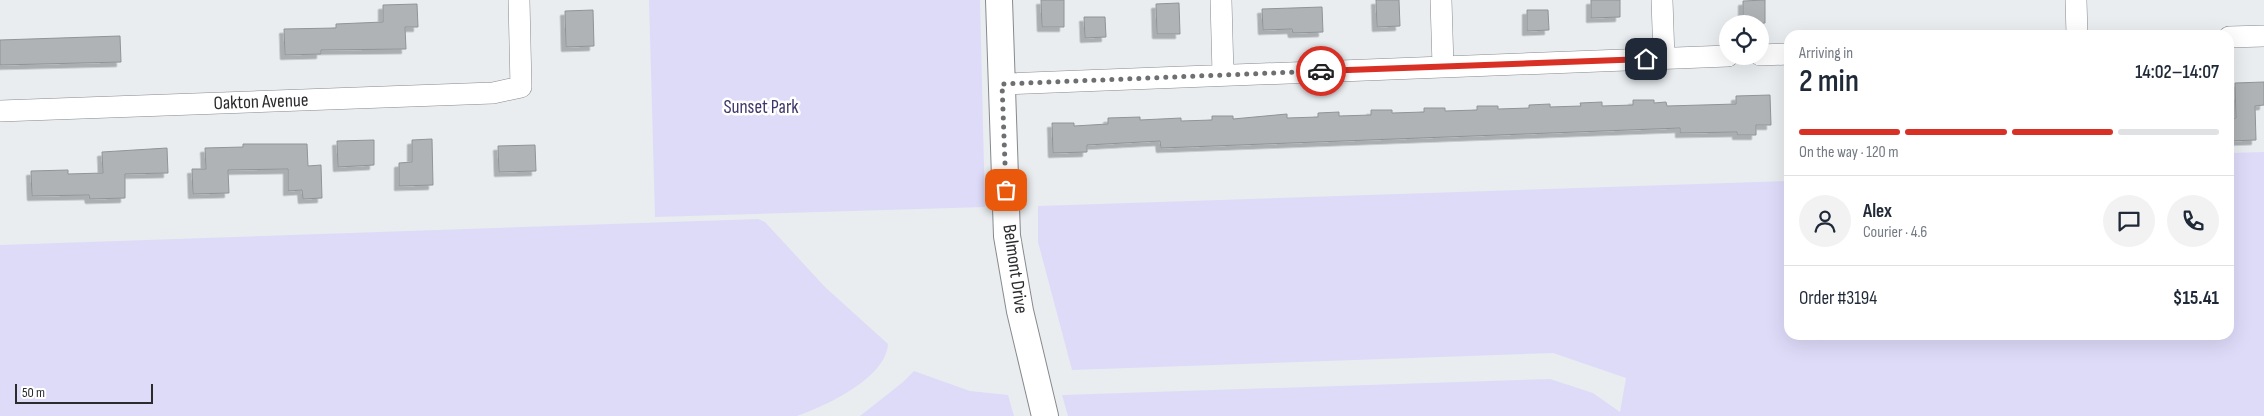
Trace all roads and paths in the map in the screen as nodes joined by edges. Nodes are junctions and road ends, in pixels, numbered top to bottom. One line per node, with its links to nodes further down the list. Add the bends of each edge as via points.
1 (518, 0): 17 (street, Oakton Avenue, via 521,87 492,93)
2 (999, 0): 16 (street, Belmont Drive)
3 (1221, 0): 15 (street)
4 (1441, 0): 14 (street)
5 (1662, 0): 13 (street)
6 (2076, 0): 7 (street)
7 (2077, 30)
8 (2264, 36): 9 (street)
9 (2234, 37)
10 (1784, 54): 11 (street)
11 (1769, 55)
12 (1719, 56): 13 (street)
13 (1664, 58): 14 (street)
14 (1443, 66): 15 (street)
15 (1223, 74): 16 (street)
16 (1002, 84): 18 (street, Belmont Drive, via 1007,236 1012,275)
17 (0, 111)
18 (1045, 416)

